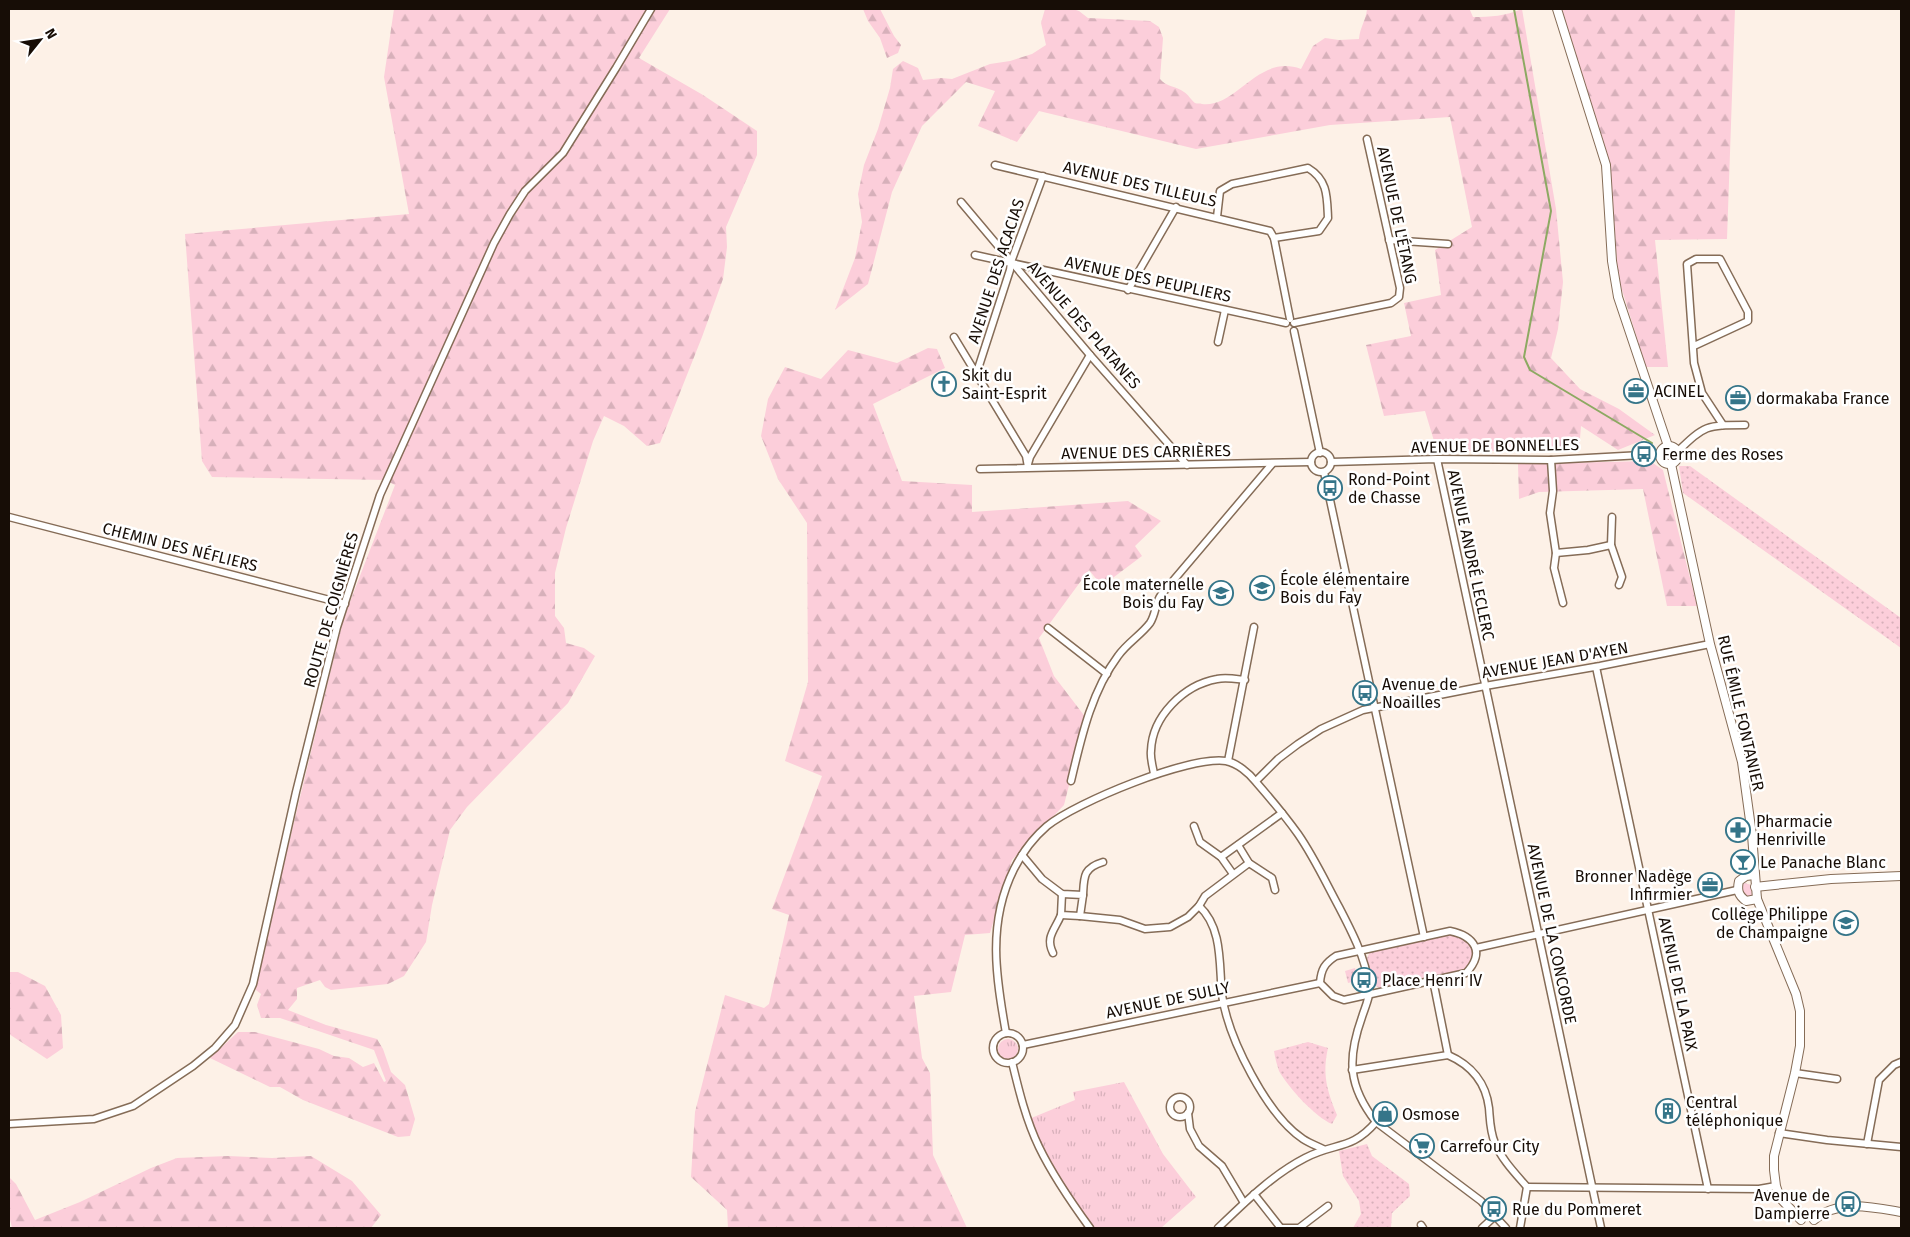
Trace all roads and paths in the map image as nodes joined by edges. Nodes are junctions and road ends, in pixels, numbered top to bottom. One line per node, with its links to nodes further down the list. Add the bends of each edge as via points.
1 (651, 9): 43 (street, ROUTE DE COIGNIÈRES, via 563,153 525,191 494,243 380,495)
2 (1557, 10): 24 (street, via 1606,165 1612,261 1618,297)
3 (1367, 139): 10 (street, AVENUE DE L'ÉTANG)
4 (996, 165): 5 (street, AVENUE DES TILLEULS)
5 (1043, 176): 7 (street, AVENUE DES TILLEULS); 13 (street, AVENUE DES ACACIAS)
6 (961, 202): 13 (street, AVENUE DES PLATANES)
7 (1176, 207): 8 (street, AVENUE DES TILLEULS); 14 (street)
8 (1216, 216): 9 (street, AVENUE DES TILLEULS, via 1266,229); 9 (street, via 1220,191 1232,184 1308,168 1316,173 1326,190 1328,218 1319,231)
9 (1274, 238): 16 (street)
10 (1389, 240): 11 (street); 16 (street, AVENUE DE L'ÉTANG, via 1400,288 1399,298 1391,303)
11 (1448, 244)
12 (975, 255): 13 (street, AVENUE DES PEUPLIERS)
13 (1011, 262): 14 (street, AVENUE DES PEUPLIERS); 20 (street, AVENUE DES PLATANES); 21 (street, AVENUE DES ACACIAS)
14 (1128, 290): 15 (street, AVENUE DES PEUPLIERS)
15 (1225, 310): 16 (street, AVENUE DES PEUPLIERS); 18 (street)
16 (1290, 322): 26 (street)
17 (954, 337): 21 (street)
18 (1218, 342)
19 (1694, 346): 19 (street, via 1748,321 1748,312 1720,259 1696,259 1687,264); 22 (street, via 1694,363 1702,393)
20 (1090, 354): 34 (street, AVENUE DES PLATANES); 35 (street, via 1030,457)
21 (976, 375): 35 (street, via 1026,456)
22 (1723, 425): 23 (street); 25 (street, via 1700,430)
23 (1745, 425)
24 (1668, 446): 25 (street); 27 (street, via 1662,448)
25 (1677, 452): 33 (street, via 1678,458)
26 (1320, 453): 30 (street); 31 (street, via 1329,456)
27 (1660, 454): 29 (street, AVENUE DE BONNELLES); 33 (street, via 1663,462)
28 (1437, 459): 29 (street, AVENUE DE BONNELLES); 31 (street, AVENUE DE BONNELLES); 51 (street, AVENUE ANDRÉ LECLERC)
29 (1551, 460): 41 (street, via 1553,491 1550,513)
30 (1312, 462): 32 (street, AVENUE DES CARRIÈRES); 37 (street, via 1315,470)
31 (1331, 462): 37 (street)
32 (1272, 464): 34 (street, AVENUE DES CARRIÈRES); 49 (street, via 1161,595 1150,622 1125,647)
33 (1671, 464): 47 (street, RUE ÉMILE FONTANIER)
34 (1187, 465): 35 (street, AVENUE DES CARRIÈRES)
35 (1028, 468): 36 (street, AVENUE DES CARRIÈRES)
36 (980, 469)
37 (1324, 472): 52 (street)
38 (9, 517): 43 (street, CHEMIN DES NÉFLIERS)
39 (1612, 517): 40 (street)
40 (1611, 545): 41 (street); 42 (street, via 1622,577)
41 (1556, 553): 44 (street, via 1554,568)
42 (1618, 585)
43 (345, 604): 96 (street, ROUTE DE COIGNIÈRES, via 296,792 253,984 235,1025 193,1066 133,1106 94,1119)
44 (1563, 604)
45 (1254, 627): 50 (street)
46 (1048, 628): 49 (street)
47 (1710, 644): 48 (street, AVENUE JEAN D'AYEN); 65 (street, RUE ÉMILE FONTANIER, via 1742,762)
48 (1596, 667): 51 (street, AVENUE JEAN D'AYEN); 74 (street, AVENUE DE LA PAIX)
49 (1107, 674): 55 (street, via 1087,718)
50 (1245, 680): 53 (street); 54 (street, via 1219,678 1196,684 1176,698 1155,729 1150,751)
51 (1485, 686): 52 (street, AVENUE JEAN D'AYEN); 77 (street, AVENUE DE LA CONCORDE)
52 (1375, 708): 56 (street, AVENUE JEAN D'AYEN, via 1321,729 1278,759); 78 (street)
53 (1228, 761): 54 (street, via 1214,760); 56 (street)
54 (1154, 774): 60 (street, via 1062,815 1040,832)
55 (1071, 781)
56 (1256, 781): 57 (street)
57 (1282, 813): 59 (street); 80 (street, via 1316,863)
58 (1194, 826): 61 (street, via 1200,842)
59 (1238, 845): 61 (street); 63 (street)
60 (1022, 855): 70 (street, via 1042,879); 86 (street, via 1004,894 995,944 996,976)
61 (1221, 857): 64 (street)
62 (1103, 862): 71 (street, via 1093,865 1084,876)
63 (1249, 863): 64 (street); 68 (street, via 1272,878)
64 (1233, 874): 73 (street, via 1205,896)
65 (1754, 875): 67 (street, RUE ÉMILE FONTANIER); 69 (street, via 1739,880)
66 (1901, 876): 67 (street, via 1840,878)
67 (1755, 887): 72 (street, RUE ÉMILE FONTANIER)
68 (1275, 890)
69 (1737, 890): 72 (street, via 1746,901); 74 (street)
70 (1062, 894): 71 (street); 75 (street)
71 (1083, 895): 76 (street)
72 (1757, 900): 92 (street, RUE ÉMILE FONTANIER, via 1800,1011 1800,1046)
73 (1199, 906): 76 (street, via 1188,917 1159,929 1146,929 1120,920); 85 (street, via 1216,932)
74 (1648, 910): 77 (street); 104 (street, AVENUE DE LA PAIX)
75 (1061, 915): 76 (street); 81 (street, via 1050,936 1049,945)
76 (1080, 916)
77 (1538, 934): 79 (street); 103 (street, AVENUE DE LA CONCORDE)
78 (1424, 937): 79 (street, via 1450,931 1460,933); 80 (street)
79 (1476, 948): 82 (street, via 1473,966 1466,973)
80 (1360, 951): 83 (street, via 1328,961); 84 (street)
81 (1053, 953)
82 (1432, 980): 84 (street); 88 (street)
83 (1320, 983): 84 (street, via 1333,996 1344,1000); 85 (street, AVENUE DE SULLY)
84 (1370, 994): 91 (street, via 1355,1036)
85 (1224, 1002): 87 (street, AVENUE DE SULLY); 100 (street, via 1241,1054 1257,1084 1294,1132)
86 (1006, 1033): 87 (street, via 1018,1037); 89 (street, via 995,1040 994,1052 999,1060)
87 (1023, 1045): 89 (street, via 1022,1054)
88 (1448, 1055): 91 (street); 101 (street, via 1461,1060 1480,1081 1486,1094 1495,1142 1510,1167)
89 (1012, 1062): 112 (street, via 1022,1103 1038,1145 1054,1176)
90 (1901, 1062): 98 (street, via 1879,1080)
91 (1352, 1070): 95 (street, via 1358,1093)
92 (1795, 1073): 93 (street); 97 (street, RUE ÉMILE FONTANIER)
93 (1837, 1079)
94 (1188, 1113): 106 (street, via 1190,1129 1199,1146 1222,1166)
95 (1376, 1122): 100 (street, via 1357,1140); 109 (street, via 1453,1178)
96 (9, 1124)
97 (1779, 1133): 98 (street); 102 (street, RUE ÉMILE FONTANIER, via 1774,1156)
98 (1867, 1144): 99 (street)
99 (1901, 1147)
100 (1323, 1149): 105 (street, via 1286,1169)
101 (1527, 1186): 103 (street); 118 (street)
102 (1776, 1186): 104 (street); 110 (street, RUE ÉMILE FONTANIER, via 1780,1198)
103 (1592, 1187): 104 (street); 119 (street, AVENUE DE LA CONCORDE)
104 (1708, 1189)
105 (1254, 1194): 106 (street); 114 (street)
106 (1244, 1203): 113 (street)
107 (1328, 1206): 115 (street)
108 (1901, 1212): 111 (street, via 1845,1206 1834,1208)
109 (1495, 1216): 116 (street); 117 (street)
110 (1801, 1224): 111 (street, via 1808,1217)
111 (1814, 1224)
112 (1090, 1228)
113 (1218, 1228)
114 (1279, 1228): 115 (street)
115 (1299, 1228)
116 (1482, 1228)
117 (1506, 1228)
118 (1520, 1228)
119 (1601, 1228)

